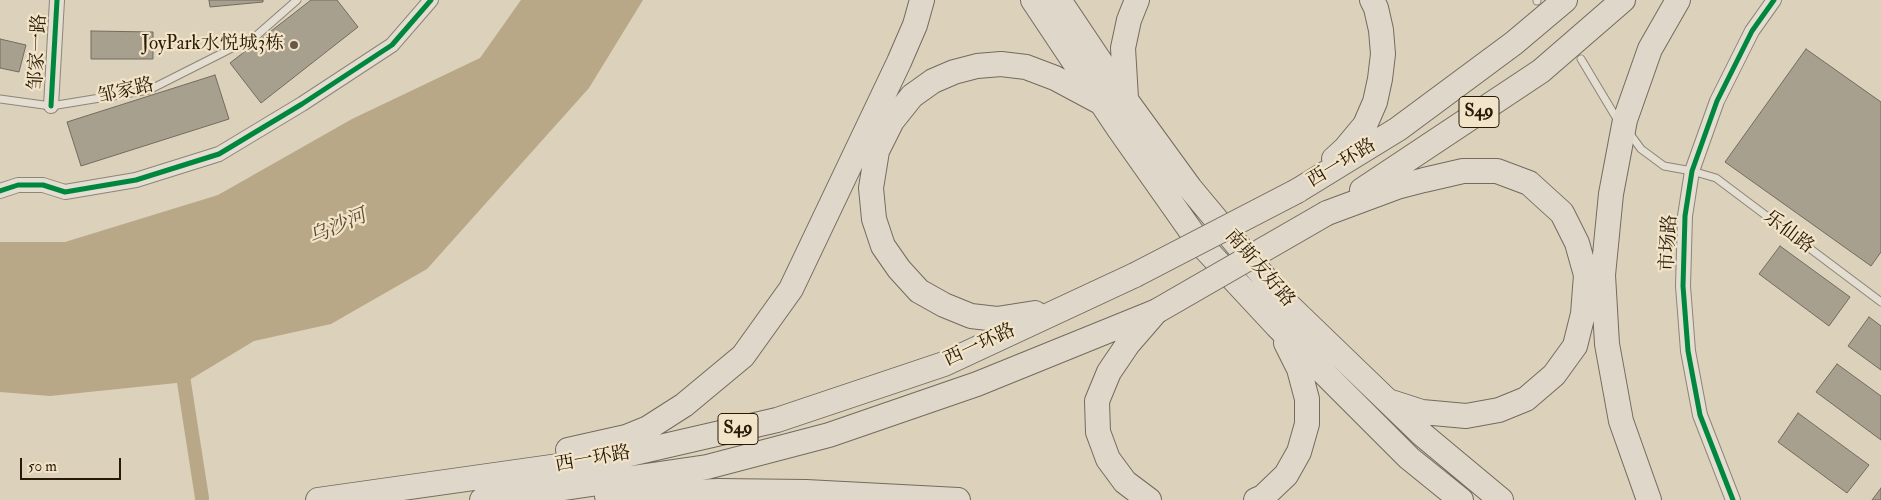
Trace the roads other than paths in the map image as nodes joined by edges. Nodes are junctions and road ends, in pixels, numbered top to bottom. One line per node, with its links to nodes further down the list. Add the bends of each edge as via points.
1 (57, 0): 17 (street, 邹家一路)
2 (297, 0): 17 (lane, 邹家路, via 256,36 149,90)
3 (431, 0): 21 (street, via 392,45 219,154 136,180 74,191 65,192 43,184 18,185)
4 (922, 0): 29 (highway, via 899,62 791,289 744,356 684,405 648,428 626,437)
5 (1033, 0): 16 (highway, 南斯友好路)
6 (1059, 0): 15 (highway, 南斯友好路)
7 (1136, 0): 15 (highway, via 1123,48)
8 (1372, 0): 22 (highway, via 1381,30 1383,54 1375,102 1364,125 1345,149)
9 (1565, 0): 22 (highway, 西一环路 / S49, via 1398,129)
10 (1623, 0): 23 (highway, 西一环路 / S49, via 1541,71)
11 (1678, 0): 38 (highway, via 1650,49 1625,120 1611,194 1603,275 1607,344 1621,421)
12 (1774, 0): 20 (street, 市场路, via 1752,32 1717,101)
13 (1581, 59): 18 (lane)
14 (0, 99): 17 (lane, 邹家路)
15 (1126, 100): 28 (highway, 南斯友好路, via 1190,188 1285,302)
16 (1102, 104): 24 (highway, via 1055,78 1026,67 976,66 933,81 912,96 892,121 877,151 871,188 874,219 883,246 898,269 919,290 971,316 997,319 1029,315); 27 (highway, 南斯友好路, via 1198,241)
17 (51, 106)
18 (1617, 119)
19 (1630, 134): 20 (lane, 乐仙路, via 1641,149 1664,166)
20 (1692, 171): 25 (lane, 乐仙路, via 1716,178); 39 (street, 市场路, via 1685,216 1683,286 1688,351 1700,415)
21 (0, 191)
22 (1297, 191): 24 (highway, 西一环路 / S49, bridge)
23 (1327, 213): 26 (highway, 西一环路 / S49, bridge); 28 (highway, via 1424,180 1463,171 1497,171 1529,183 1562,213 1577,243 1586,275 1583,314 1575,346 1554,375 1526,399 1499,410 1466,416 1422,412)
24 (1135, 275): 29 (highway, 西一环路 / S49, via 944,364 777,420 608,459)
25 (1881, 302)
26 (1157, 311): 31 (highway, 西一环路 / S49, via 977,384 829,435 707,467); 34 (highway, via 1109,372 1098,401 1098,432 1108,459 1125,482)
27 (1277, 326): 35 (highway, via 1299,369 1307,399 1307,424 1299,452 1286,475); 36 (highway, 南斯友好路, via 1409,458)
28 (1388, 401): 37 (highway, 南斯友好路, via 1423,435)
29 (385, 491): 30 (highway, 西一环路 / S49)
30 (318, 500)
31 (482, 500)
32 (573, 500): 33 (highway, via 626,494 718,491)
33 (958, 500)
34 (1149, 500)
35 (1256, 500)
36 (1461, 500)
37 (1501, 500)
38 (1649, 500)
39 (1733, 500)

